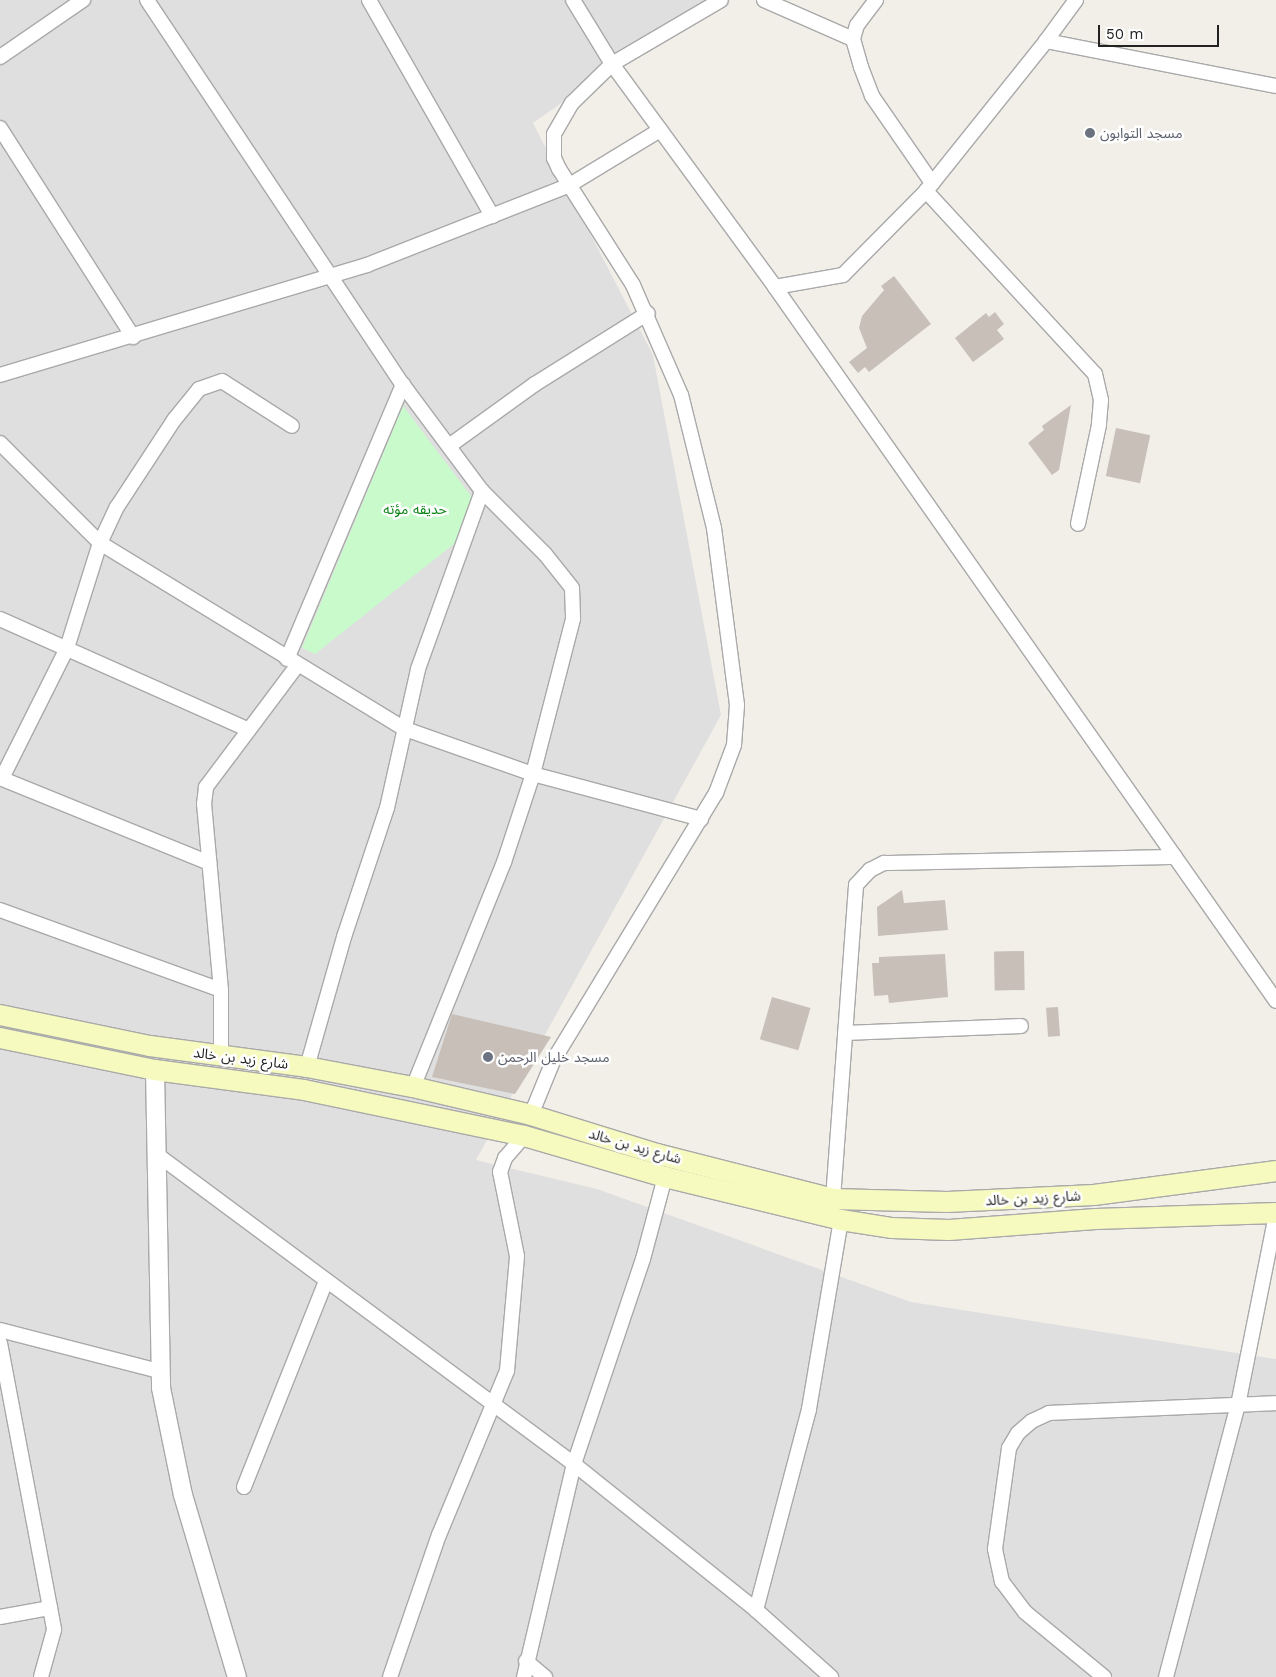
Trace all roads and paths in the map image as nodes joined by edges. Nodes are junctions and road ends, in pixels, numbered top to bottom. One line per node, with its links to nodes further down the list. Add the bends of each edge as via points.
1 (83, 0): 11 (street)
2 (147, 0): 19 (street)
3 (369, 0): 18 (street)
4 (573, 0): 12 (street)
5 (721, 0): 12 (street)
6 (764, 0): 9 (street)
7 (876, 0): 9 (street, via 857,25)
8 (1076, 0): 10 (street)
9 (853, 39): 17 (street, via 872,96)
10 (1046, 41): 13 (street); 17 (street)
11 (0, 57)
12 (612, 64): 15 (street); 16 (street, via 572,103 554,134 554,158)
13 (1276, 86)
14 (0, 128): 22 (street)
15 (660, 130): 16 (street); 20 (street)
16 (568, 186): 18 (street); 21 (street)
17 (929, 187): 20 (street, via 843,276); 29 (street, via 1095,374 1101,400 1099,425)
18 (492, 216): 19 (street)
19 (330, 275): 22 (street); 24 (street)
20 (775, 288): 39 (street)
21 (648, 313): 27 (street, via 535,384); 38 (street, via 681,395 714,528 737,705 727,769)
22 (133, 337): 23 (street)
23 (0, 375)
24 (403, 385): 27 (street); 33 (street)
25 (292, 426): 30 (street, via 222,381 206,385 174,420 117,507)
26 (0, 443): 30 (street)
27 (449, 446): 28 (street)
28 (482, 491): 35 (street, via 418,669); 36 (street, via 563,574 574,596 569,634)
29 (1078, 524)
30 (100, 543): 32 (street); 33 (street)
31 (0, 619): 32 (street)
32 (67, 648): 34 (street); 37 (street)
33 (292, 662): 34 (street); 35 (street)
34 (247, 729): 40 (street, via 206,787)
35 (405, 729): 36 (street); 49 (street, via 387,808 344,937)
36 (533, 774): 38 (street); 51 (street, via 504,862)
37 (1, 778): 40 (street)
38 (700, 819): 52 (street, via 553,1061)
39 (1175, 856): 43 (street); 46 (street, via 884,863 870,870 856,885)
40 (209, 863): 42 (street)
41 (0, 910): 42 (street)
42 (221, 990): 48 (street)
43 (1276, 1001)
44 (0, 1015): 48 (main road, شارع زيد بن خالد, via 150,1046)
45 (1021, 1026): 46 (street)
46 (845, 1033): 57 (street)
47 (0, 1038): 50 (main road, شارع زيد بن خالد)
48 (221, 1056): 49 (main road, شارع زيد بن خالد)
49 (307, 1067): 51 (main road, شارع زيد بن خالد)
50 (155, 1070): 53 (main road, شارع زيد بن خالد, via 304,1090); 54 (street)
51 (413, 1087): 52 (main road, شارع زيد بن خالد)
52 (531, 1115): 57 (main road, شارع زيد بن خالد, via 657,1154)
53 (524, 1136): 56 (main road, شارع زيد بن خالد); 65 (street, via 505,1158 500,1172 514,1239 517,1273 510,1358)
54 (160, 1156): 60 (street); 63 (street)
55 (1276, 1171): 57 (main road, شارع زيد بن خالد, via 1094,1195 946,1202)
56 (665, 1177): 59 (main road, شارع زيد بن خالد); 67 (street, via 642,1259)
57 (832, 1199)
58 (1276, 1214): 59 (main road, شارع زيد بن خالد, via 1096,1219 949,1230 892,1228); 66 (street)
59 (841, 1220): 70 (street, via 809,1409)
60 (326, 1281): 65 (street); 68 (street)
61 (0, 1330): 63 (street)
62 (0, 1343): 69 (street)
63 (159, 1371): 74 (street, via 176,1466)
64 (1276, 1403): 66 (street)
65 (494, 1405): 67 (street); 75 (street, via 439,1535)
66 (1238, 1405): 79 (street, via 1049,1414 1032,1420 1009,1448 995,1549 1002,1582 1024,1612); 80 (street)
67 (574, 1464): 70 (street); 72 (street)
68 (244, 1487)
69 (50, 1608): 71 (street); 73 (street, via 53,1645)
70 (756, 1610): 78 (street)
71 (0, 1618)
72 (526, 1661): 76 (street); 77 (street)
73 (41, 1677)
74 (237, 1677)
75 (390, 1677)
76 (524, 1677)
77 (545, 1677)
78 (831, 1677)
79 (1104, 1677)
80 (1166, 1677)

